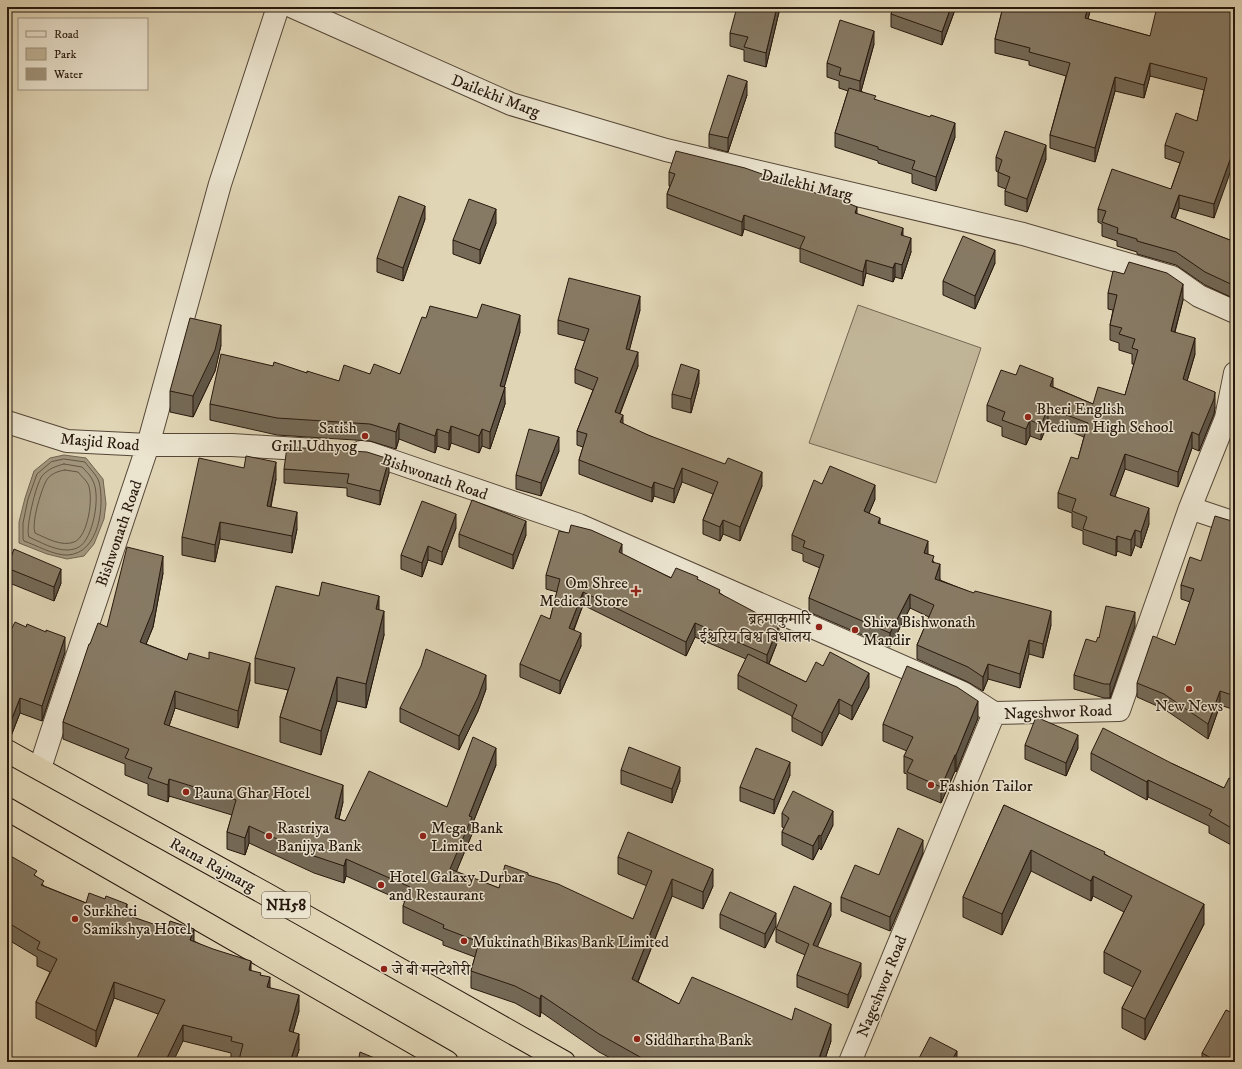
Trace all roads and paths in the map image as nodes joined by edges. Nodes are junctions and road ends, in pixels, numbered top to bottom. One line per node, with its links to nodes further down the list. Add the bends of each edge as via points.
1 (278, 7): 6 (street, via 220,184)
2 (293, 7): 3 (street, Dailekhi Marg, via 510,104 666,150 1024,234 1172,277 1199,296)
3 (1235, 312)
4 (1235, 373): 7 (street, Nageshwor Road, via 1226,418)
5 (7, 422): 6 (street, Masjid Road, via 67,441)
6 (148, 445): 9 (street, Bishwonath Road, via 232,445 369,453 579,525 964,693); 11 (street, Bishwonath Road)
7 (1190, 508): 8 (street); 9 (street, Nageshwor Road, via 1119,710)
8 (1235, 523)
9 (994, 713): 15 (street, Nageshwor Road)
10 (7, 750): 11 (highway, Ratna Rajmarg / NH58)
11 (40, 768): 14 (highway, Ratna Rajmarg / NH58)
12 (7, 809): 13 (highway)
13 (447, 1062)
14 (564, 1062)
15 (850, 1062)

